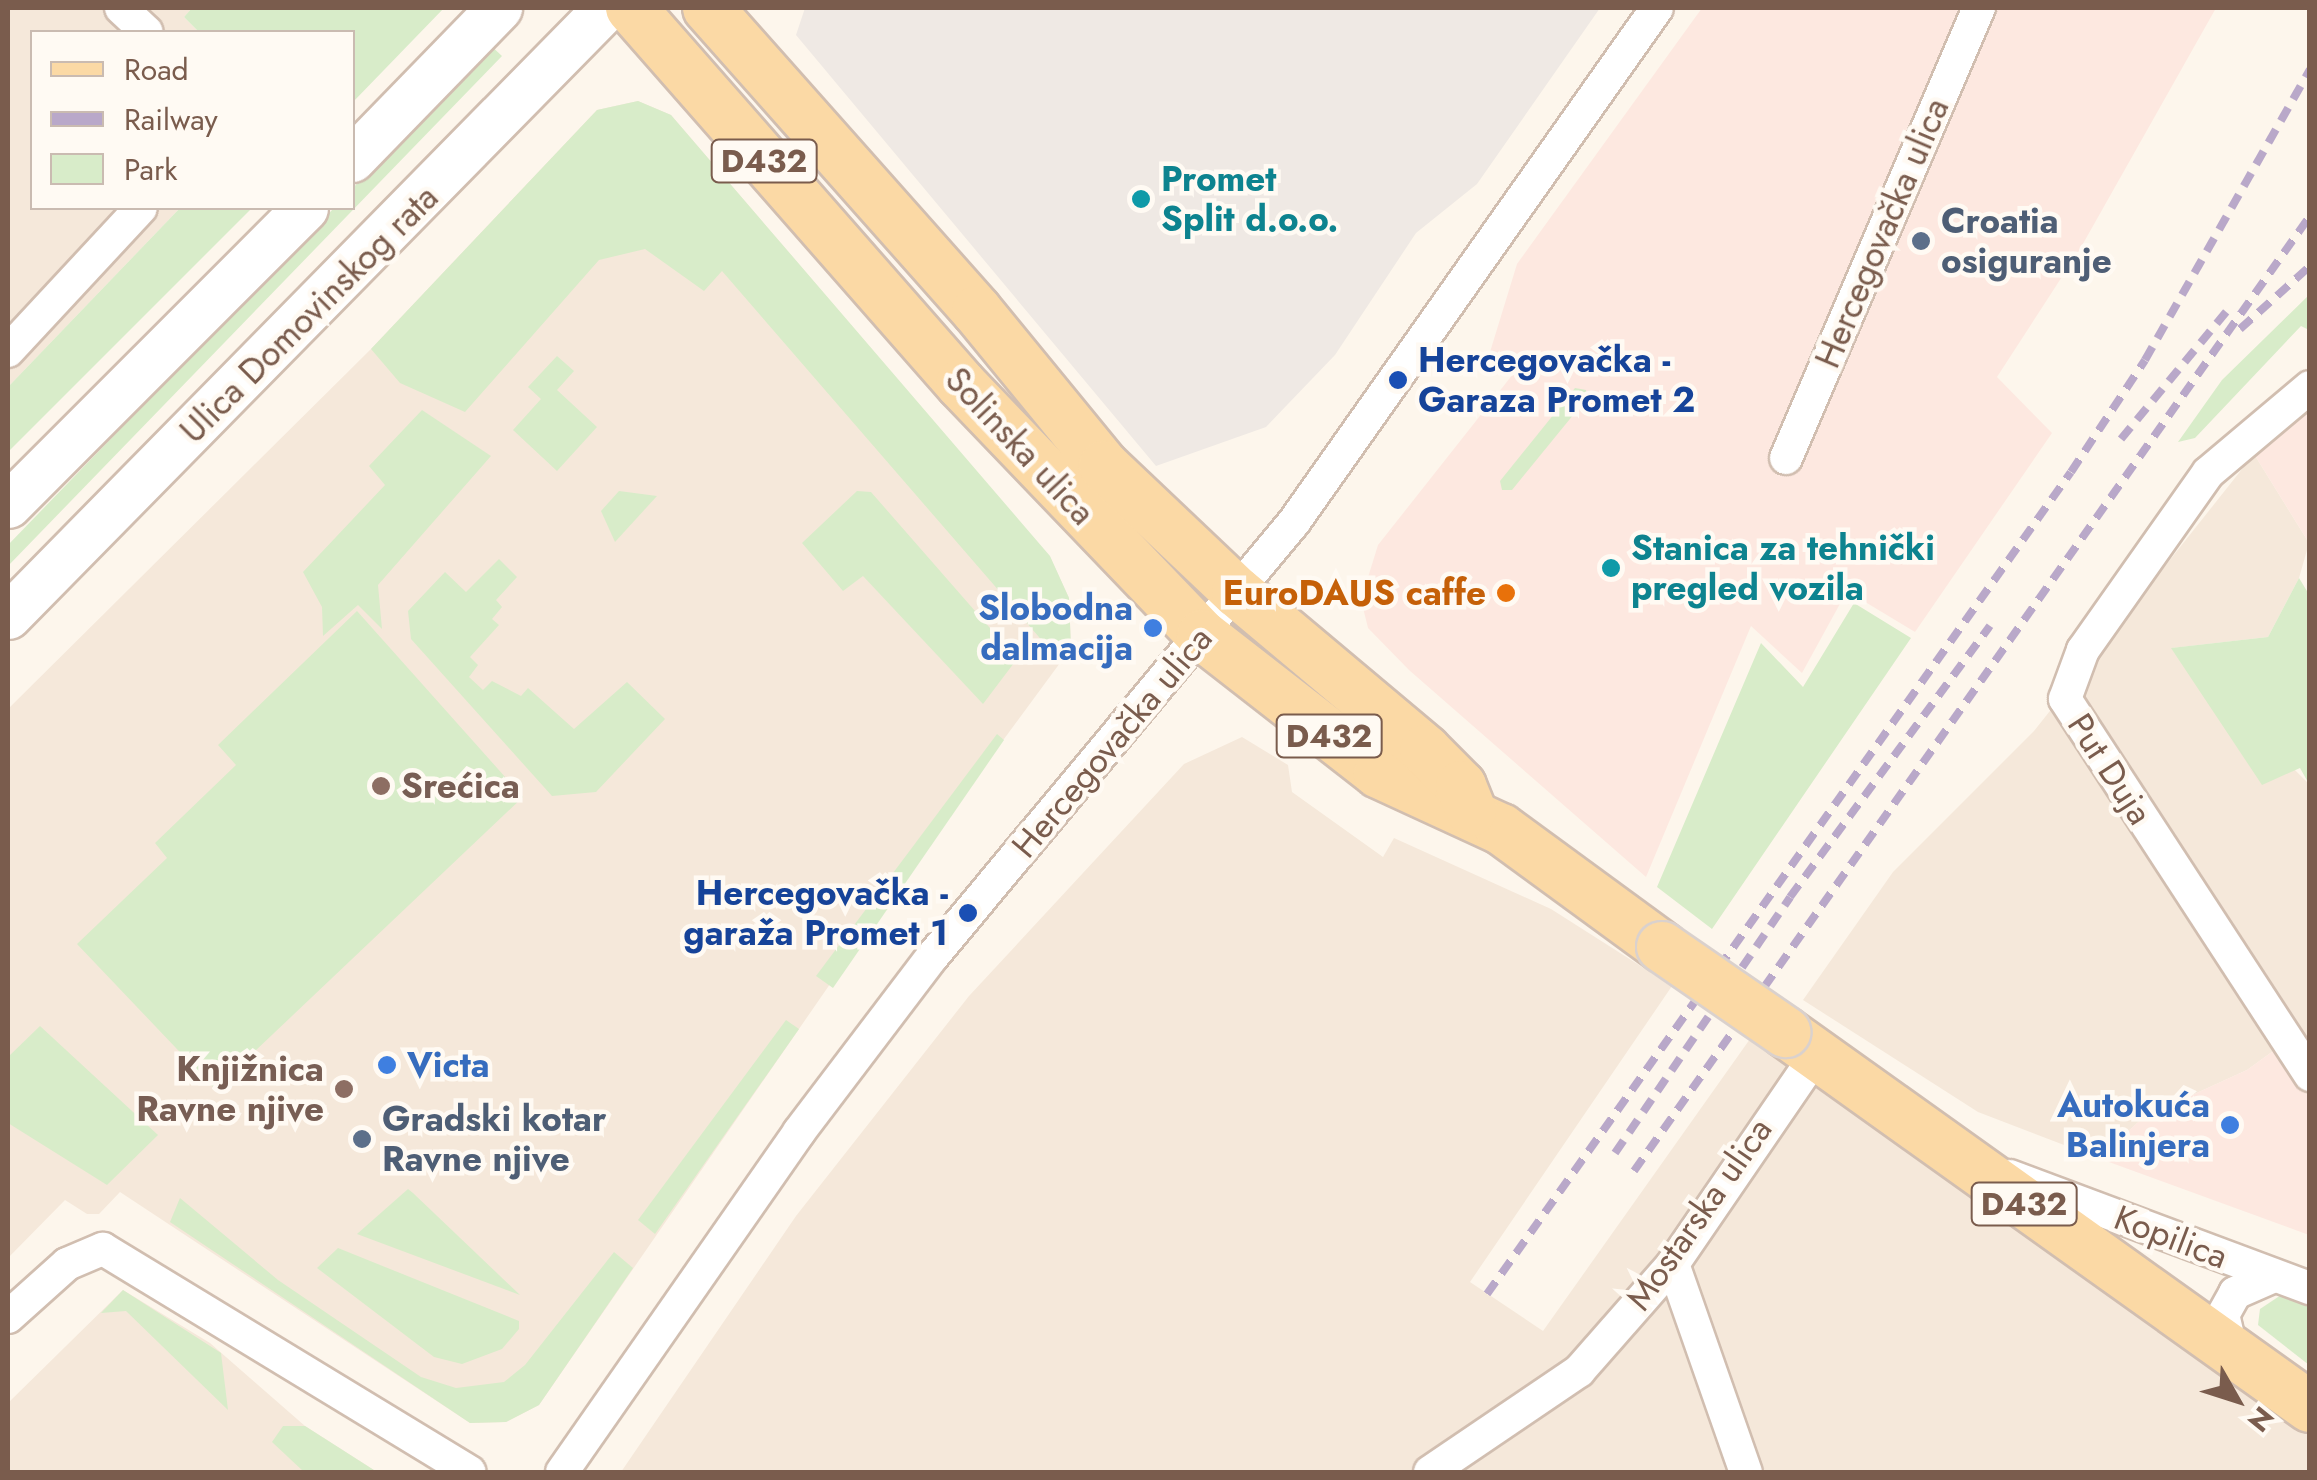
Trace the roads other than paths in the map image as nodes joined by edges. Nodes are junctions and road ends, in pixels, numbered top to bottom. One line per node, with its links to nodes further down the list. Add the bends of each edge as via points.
1 (121, 8): 8 (street)
2 (499, 8): 9 (main road)
3 (606, 8): 17 (main road, Ulica Domovinskog rata)
4 (631, 8): 18 (main road, Solinska ulica / D432, via 961,384)
5 (708, 8): 16 (main road, Solinska ulica / D432, via 977,310 1104,466)
6 (1657, 8): 16 (street, Hercegovačka ulica, via 1398,380)
7 (1979, 8): 14 (street, Hercegovačka ulica)
8 (145, 30)
9 (355, 157)
10 (140, 210): 12 (street)
11 (303, 210): 15 (main road)
12 (8, 351)
13 (2310, 387): 21 (street, Put Duja, via 2208,473 2084,650 2064,700)
14 (1786, 458)
15 (8, 504)
16 (1237, 592): 18 (street, Hercegovačka ulica); 19 (main road, Solinska ulica / D432, via 1426,750 1461,786)
17 (8, 616)
18 (1202, 635): 19 (main road, Solinska ulica / D432, via 1379,773); 30 (street, Hercegovačka ulica, via 932,956)
19 (1470, 811): 20 (main road, Solinska ulica / D432, bridge)
20 (1800, 1044): 22 (main road, D432); 23 (street, Mostarska ulica)
21 (2310, 1075)
22 (1956, 1155): 24 (street, Kopilica); 27 (main road, D432)
23 (1673, 1264): 31 (street, Mostarska ulica, via 1579,1371); 32 (street)
24 (2274, 1276): 25 (street, Kopilica); 27 (street, Kopilica, via 2235,1293 2223,1315)
25 (2310, 1288)
26 (8, 1317): 29 (street, via 66,1264 102,1249)
27 (2232, 1354): 28 (main road, D432)
28 (2310, 1407)
29 (470, 1472)
30 (562, 1472)
31 (1430, 1472)
32 (1746, 1472)

